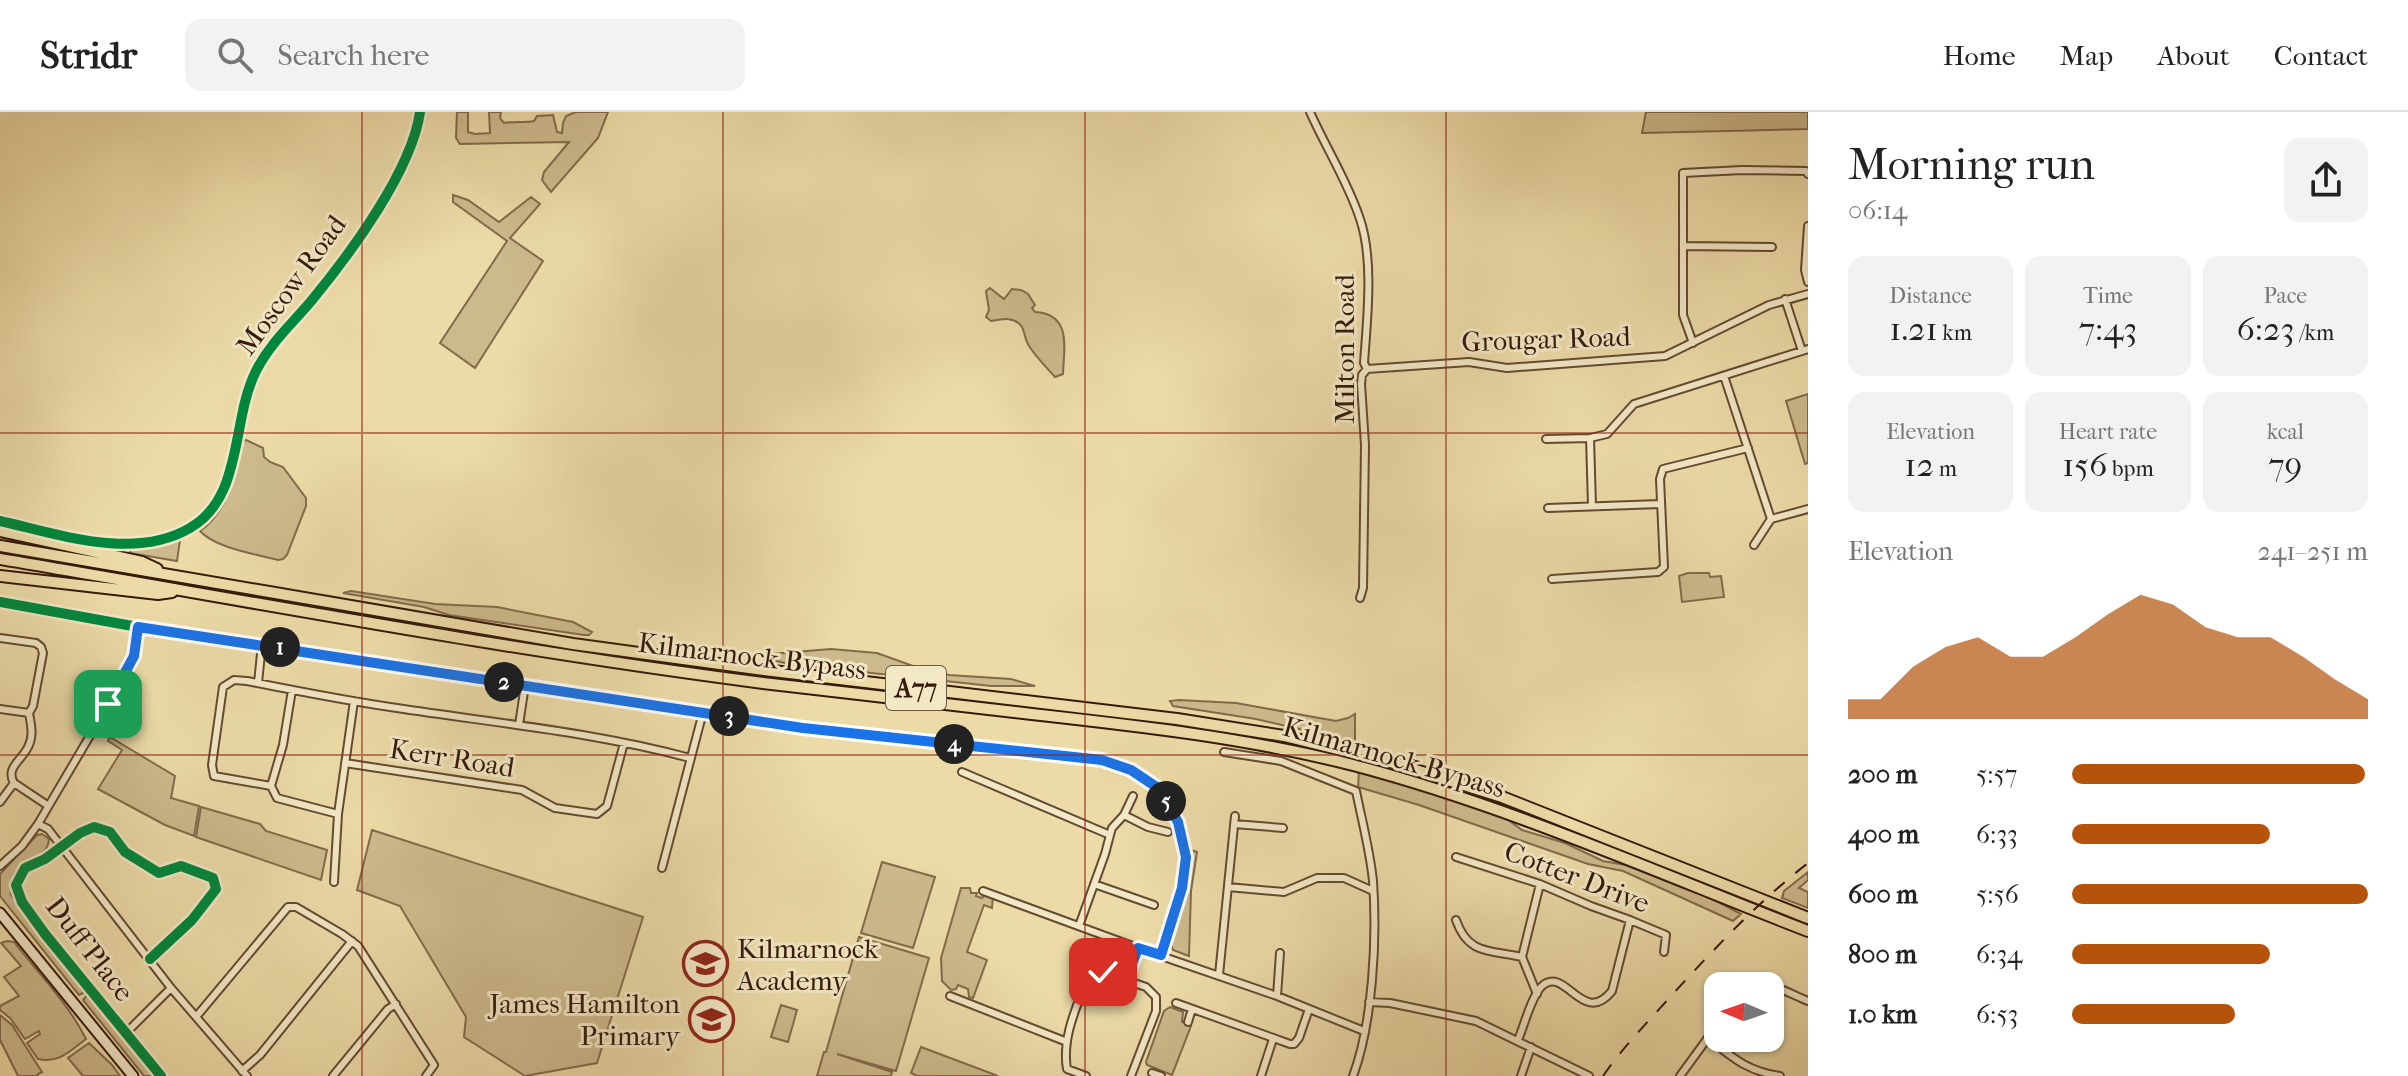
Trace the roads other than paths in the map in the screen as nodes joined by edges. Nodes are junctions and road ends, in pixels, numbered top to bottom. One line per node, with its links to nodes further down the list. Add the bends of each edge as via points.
1 (420, 112): 22 (street, Moscow Road, via 412,142 375,212 255,373 227,480 211,511 179,534 130,543)
2 (1310, 112): 12 (street, Milton Road, via 1363,228)
3 (1808, 174): 5 (street, via 1683,173)
4 (1808, 226): 7 (street)
5 (1683, 246): 6 (street); 10 (street, via 1683,315)
6 (1772, 247)
7 (1808, 282)
8 (1808, 294): 9 (street, Grougar Road)
9 (1785, 299): 10 (street, Grougar Road); 11 (street)
10 (1693, 343): 12 (street, Grougar Road, via 1665,356 1507,368 1469,362)
11 (1805, 350): 13 (street)
12 (1367, 369): 31 (street, Milton Road, via 1361,384 1365,459)
13 (1724, 376): 14 (street, via 1634,404 1607,434); 16 (street)
14 (1590, 438): 15 (street); 18 (street)
15 (1546, 439)
16 (1748, 448): 17 (street, via 1663,469); 21 (street)
17 (1660, 504): 18 (street); 29 (street, via 1664,567 1658,572)
18 (1592, 506): 19 (street)
19 (1548, 508)
20 (1808, 509): 21 (street)
21 (1771, 519): 24 (street)
22 (0, 521)
23 (0, 531): 27 (highway, A77, via 142,562)
24 (1754, 545)
25 (0, 546): 27 (highway, Kilmarnock Bypass / A77)
26 (0, 559): 30 (highway, Kilmarnock Bypass / A77)
27 (168, 574): 72 (highway, Kilmarnock Bypass / A77, via 573,644 1284,736 1502,797)
28 (0, 576): 30 (highway, A77, via 158,594)
29 (1552, 579)
30 (186, 591): 76 (highway, Kilmarnock Bypass / A77, via 570,656 1173,729 1282,750 1389,775 1497,809)
31 (1360, 598)
32 (0, 602): 33 (street)
33 (138, 627): 35 (street); 53 (street, via 134,656)
34 (0, 638): 42 (street, via 41,647)
35 (262, 644): 36 (street); 37 (street)
36 (258, 683): 38 (street); 50 (street, via 234,680 223,687 212,765 214,776)
37 (525, 685): 41 (street); 43 (street)
38 (292, 690): 39 (street); 50 (street)
39 (354, 701): 43 (street); 47 (street)
40 (0, 709): 42 (street)
41 (703, 712): 46 (street); 81 (street, via 1102,760 1131,770 1158,788 1178,822 1186,857)
42 (29, 713): 49 (street, via 32,733 11,771)
43 (519, 725): 44 (street)
44 (624, 743): 46 (street); 47 (street, Kerr Road, via 607,806 597,814 555,808 522,790)
45 (1224, 752): 69 (street, via 1281,761 1356,791)
46 (690, 758): 63 (street)
47 (345, 763): 54 (street)
48 (962, 772): 59 (street)
49 (14, 783): 52 (street); 53 (street)
50 (271, 786): 54 (street, via 277,798)
51 (1133, 796): 55 (street)
52 (0, 802)
53 (47, 805): 56 (street)
54 (338, 814): 64 (street)
55 (1124, 815): 58 (street); 59 (street)
56 (38, 824): 60 (street); 62 (street)
57 (1283, 828): 67 (street, via 1234,820)
58 (1168, 832)
59 (1110, 835): 65 (street)
60 (62, 847): 83 (street); 83 (street, Duff Place, via 94,827 110,832 125,852 159,873 181,866 213,878 216,889 192,920); 100 (street, Duff Place, via 25,868 16,885 45,934)
61 (1456, 857): 66 (street, Cotter Drive)
62 (0, 866)
63 (662, 868)
64 (334, 882)
65 (1094, 884): 70 (street); 75 (street)
66 (1540, 884): 74 (street, Cotter Drive); 82 (street)
67 (1228, 887): 69 (street, via 1284,892 1317,878 1344,878); 84 (street)
68 (983, 891): 75 (street)
69 (1373, 891): 92 (street)
70 (1154, 905)
71 (0, 913): 109 (main road)
72 (1808, 918)
73 (1456, 920): 82 (street, via 1474,947)
74 (1630, 920): 79 (street, Cotter Drive, via 1666,935); 88 (street, via 1606,999 1581,1000 1558,982)
75 (1079, 926): 78 (street)
76 (1808, 931)
77 (352, 941): 94 (street); 97 (street, via 290,906); 107 (street)
78 (1138, 948): 81 (street); 85 (street)
79 (1664, 952)
80 (1280, 953): 90 (street)
81 (1161, 955): 84 (street)
82 (1522, 957): 88 (street)
83 (150, 959): 86 (street)
84 (1219, 975): 90 (street)
85 (1126, 980): 103 (street, via 1091,968); 114 (street, via 1156,997 1156,1011)
86 (171, 988): 97 (street); 100 (street)
87 (1784, 991): 91 (street)
88 (1537, 994): 102 (street)
89 (950, 996): 103 (street)
90 (1277, 996): 96 (street)
91 (1808, 1001)
92 (1369, 1002): 99 (street); 102 (street, via 1476,1021)
93 (1176, 1003): 95 (street)
94 (396, 1004): 111 (street); 112 (street, via 434,1065)
95 (1192, 1009): 98 (street); 101 (street)
96 (1309, 1009): 99 (street); 101 (street, via 1297,1041)
97 (196, 1017): 107 (street)
98 (1188, 1022)
99 (1364, 1031): 117 (street)
100 (126, 1033): 110 (street, Duff Place)
101 (1273, 1039): 116 (street)
102 (1518, 1040): 105 (street)
103 (1067, 1042): 113 (street, via 1067,1069)
104 (1704, 1043): 120 (street)
105 (1531, 1047): 118 (street); 119 (street)
106 (1725, 1052): 121 (street, via 1752,1070)
107 (244, 1073)
108 (1152, 1073): 115 (street)
109 (133, 1076)
110 (161, 1076)
111 (333, 1076)
112 (426, 1076)
113 (1086, 1076)
114 (1131, 1076)
115 (1161, 1076)
116 (1261, 1076)
117 (1353, 1076)
118 (1521, 1076)
119 (1589, 1076)
120 (1680, 1076)
121 (1780, 1076)

